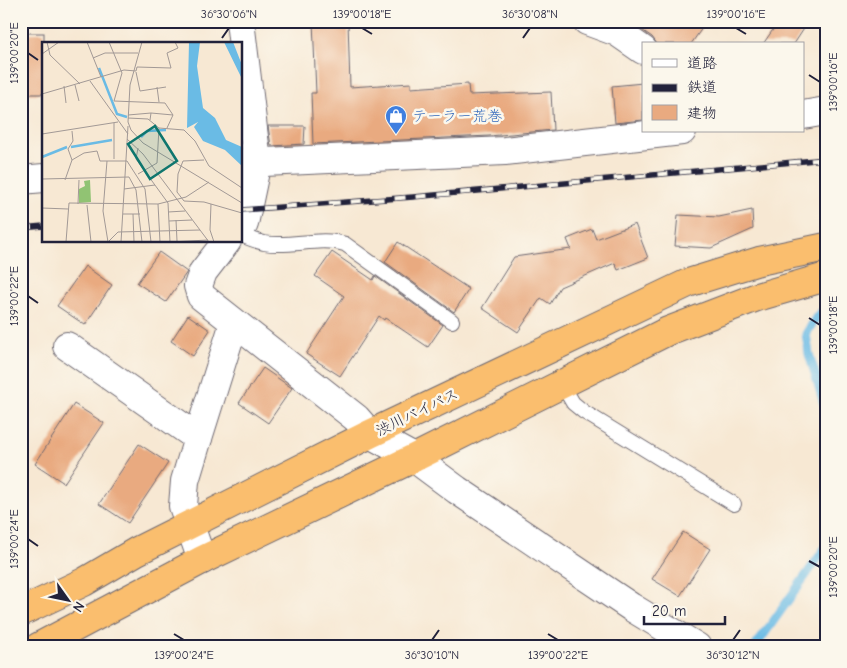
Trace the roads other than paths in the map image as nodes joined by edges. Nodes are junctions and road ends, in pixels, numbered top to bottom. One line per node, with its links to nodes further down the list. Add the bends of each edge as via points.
1 (240, 21): 3 (street)
2 (587, 21): 4 (street, via 617,32)
3 (241, 42)
4 (642, 49)
5 (242, 52): 9 (street)
6 (826, 112): 7 (street)
7 (804, 115)
8 (675, 132): 9 (street, via 505,151)
9 (249, 162): 12 (street)
10 (42, 178): 11 (street)
11 (21, 180)
12 (242, 226)
13 (242, 236): 17 (lane, via 264,243 333,240 345,244)
14 (226, 242): 18 (street, via 203,272 198,286 201,296)
15 (826, 247): 21 (highway, 渋川バイパス, via 759,261 688,283)
16 (826, 278): 20 (highway, via 709,314)
17 (452, 321)
18 (234, 323): 21 (street, via 356,418); 22 (street)
19 (66, 346): 22 (street)
20 (562, 384): 23 (highway); 24 (lane, via 573,403 584,412)
21 (370, 434): 23 (street); 25 (highway, 渋川バイパス)
22 (198, 438): 25 (street, via 185,481 183,506)
23 (414, 458): 26 (highway); 29 (street, via 631,607)
24 (734, 504)
25 (189, 525): 26 (street); 27 (highway, 渋川バイパス)
26 (202, 560): 28 (highway)
27 (21, 612)
28 (48, 645)
29 (697, 647)

